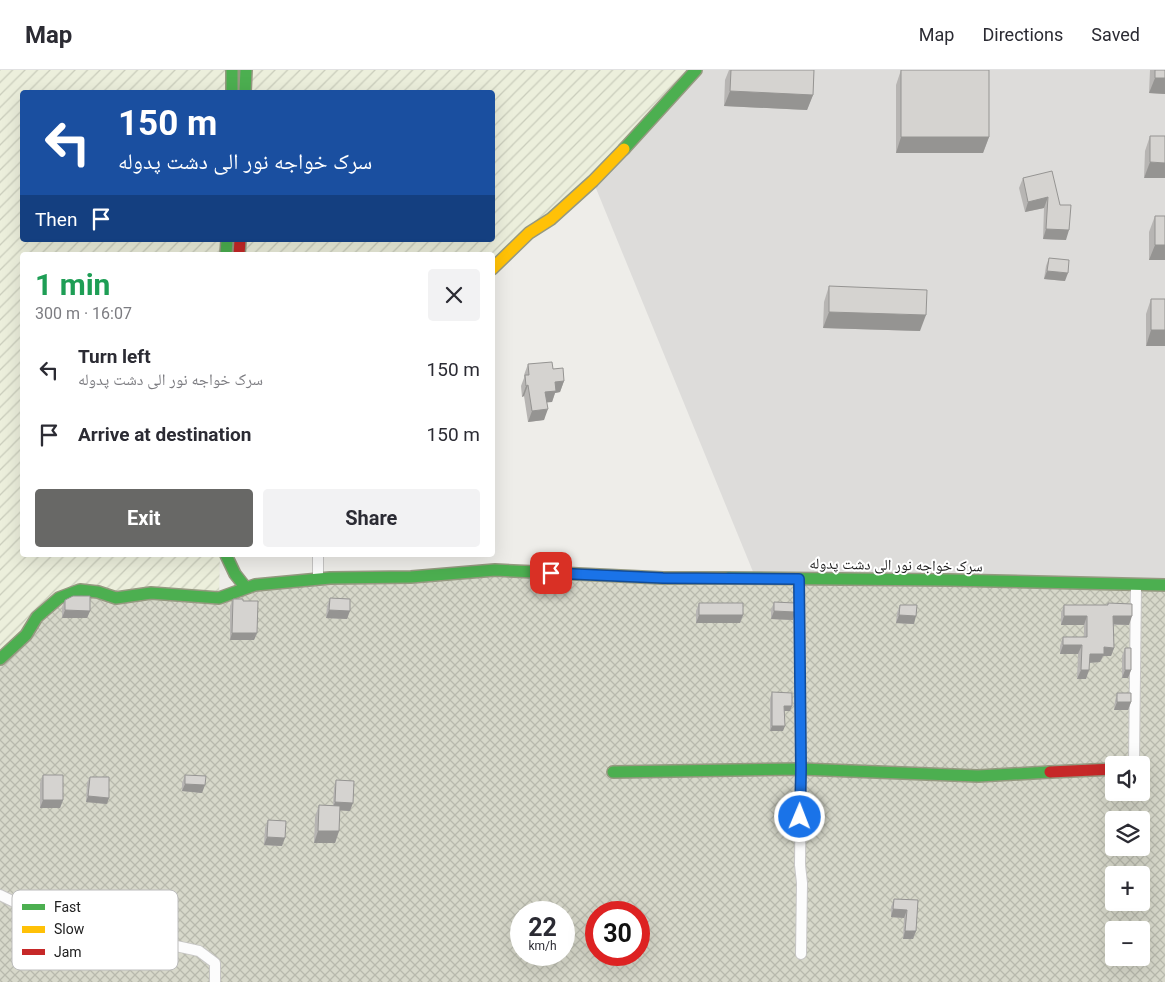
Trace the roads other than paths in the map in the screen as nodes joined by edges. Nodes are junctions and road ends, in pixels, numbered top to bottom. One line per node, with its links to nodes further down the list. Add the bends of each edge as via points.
1 (232, 70): 4 (street)
2 (246, 70): 5 (street)
3 (696, 70): 6 (street, via 593,181 551,219 529,233)
4 (232, 90)
5 (245, 90)
6 (495, 266)
7 (228, 557): 13 (street, via 235,574)
8 (318, 557): 10 (street)
9 (799, 579): 10 (street, سرک خواجه نور الی دشت پدوله, via 663,578 495,570); 11 (street, سرک خواجه نور الی دشت پدوله); 16 (street)
10 (318, 580): 13 (street, سرک خواجه نور الی دشت پدوله)
11 (1136, 584): 12 (street, سرک خواجه نور الی دشت پدوله); 15 (street)
12 (1165, 585)
13 (246, 588): 14 (street, سرک خواجه نور الی دشت پدوله, via 219,598 151,593 116,598 80,590 59,598)
14 (0, 658)
15 (1134, 756)
16 (801, 769): 17 (street, via 978,776); 18 (street); 22 (street)
17 (1105, 769)
18 (613, 772)
19 (0, 895): 20 (street)
20 (12, 901)
21 (178, 946): 23 (street, via 199,951 215,963)
22 (801, 954)
23 (215, 982)

